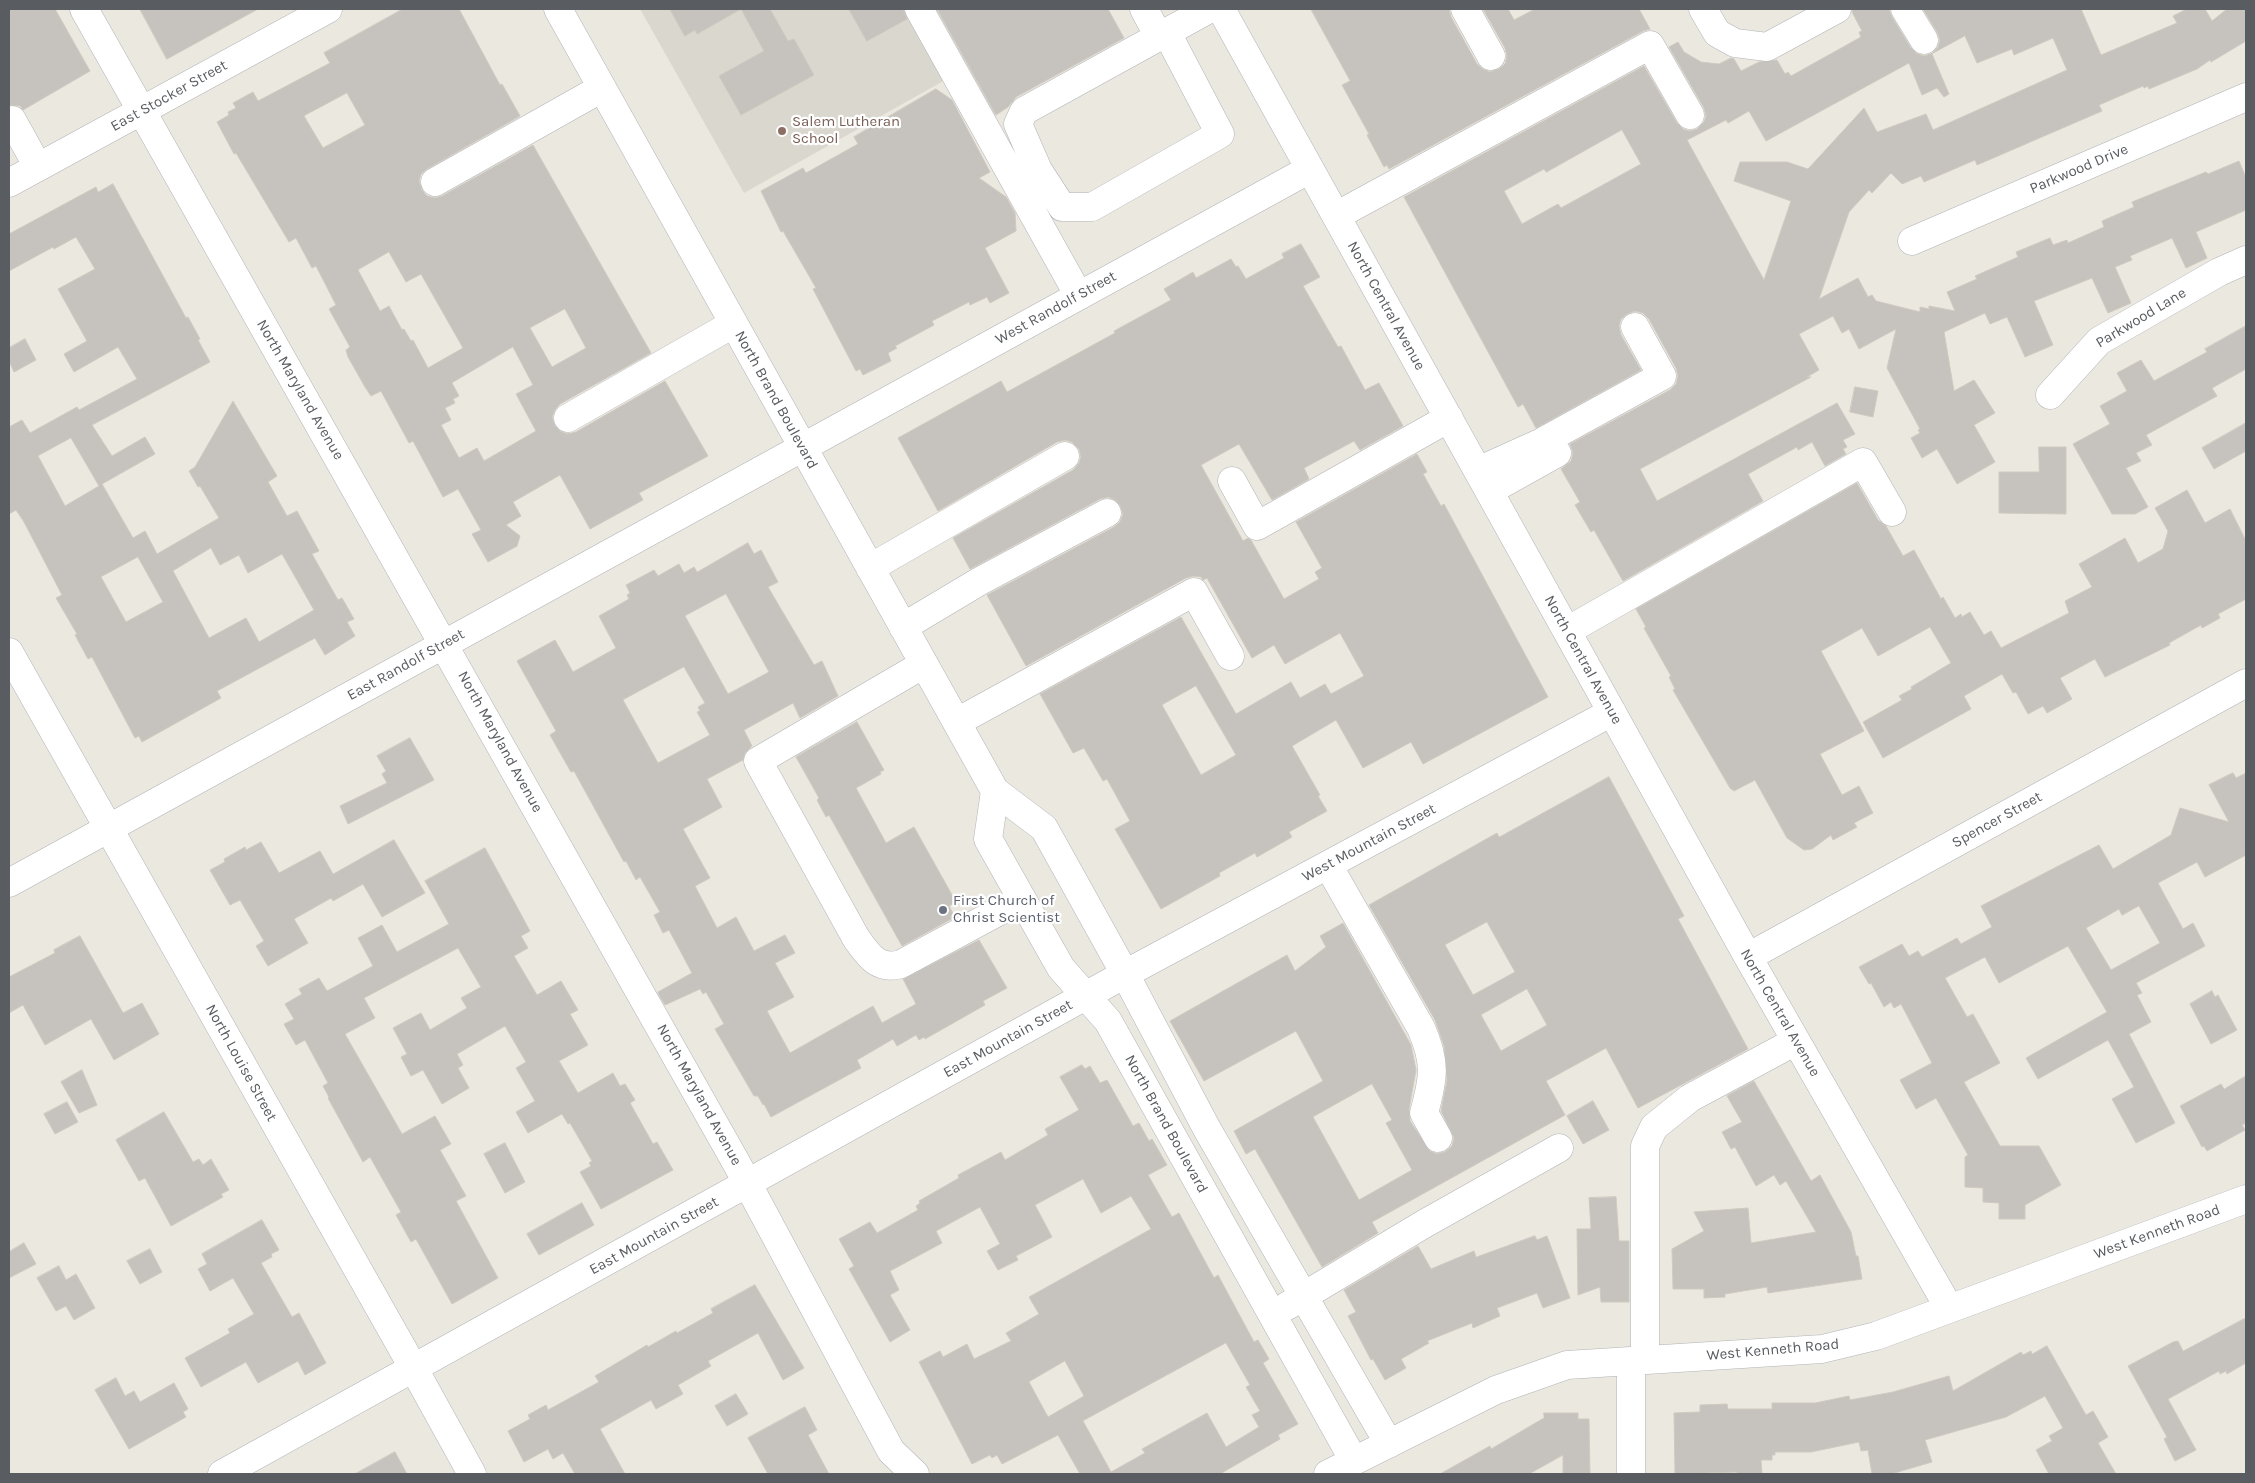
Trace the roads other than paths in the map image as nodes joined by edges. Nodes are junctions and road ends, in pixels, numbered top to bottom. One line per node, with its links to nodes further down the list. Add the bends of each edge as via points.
1 (84, 9): 17 (street, North Maryland Avenue)
2 (558, 9): 15 (street, North Brand Boulevard)
3 (919, 9): 27 (street)
4 (1144, 9): 12 (street)
5 (1209, 9): 12 (street)
6 (1221, 9): 21 (street, North Central Avenue)
7 (1465, 9): 14 (street)
8 (1703, 9): 9 (street, via 1717,33 1735,43 1767,47)
9 (1837, 9)
10 (1905, 9): 13 (street)
11 (322, 10): 17 (street, East Stocker Street)
12 (1163, 35): 12 (street, via 1024,111 1018,124 1038,170 1062,207 1092,207 1220,134)
13 (1924, 40)
14 (1491, 56)
15 (602, 88): 22 (street); 28 (street, North Brand Boulevard)
16 (2246, 97): 25 (street, Parkwood Drive)
17 (141, 112): 20 (street, East Stocker Street); 43 (street, North Maryland Avenue)
18 (1690, 115): 24 (street, via 1650,45)
19 (12, 120): 20 (street)
20 (38, 167): 23 (street, East Stocker Street)
21 (1310, 169): 24 (street, North Central Avenue); 27 (street, West Randolf Street)
22 (435, 182)
23 (9, 183)
24 (1336, 216): 33 (street, North Central Avenue)
25 (1912, 242)
26 (2246, 260): 30 (street, Parkwood Lane, via 2219,272 2099,341)
27 (1079, 296): 34 (street, West Randolf Street)
28 (733, 324): 32 (street); 34 (street, North Brand Boulevard)
29 (1635, 327): 36 (street, via 1662,376 1540,443)
30 (2050, 395)
31 (1625, 414): 36 (street)
32 (568, 418)
33 (1448, 418): 36 (street, North Central Avenue); 37 (street, via 1258,526)
34 (803, 448): 40 (street, North Brand Boulevard); 43 (street, East Randolf Street)
35 (1065, 456): 40 (street)
36 (1484, 481): 42 (street, North Central Avenue)
37 (1232, 482)
38 (1892, 512): 42 (street, via 1863,462)
39 (1107, 513): 41 (street, via 980,581)
40 (870, 568): 41 (street, North Brand Boulevard)
41 (903, 627): 46 (street, North Brand Boulevard)
42 (1567, 631): 48 (street, North Central Avenue)
43 (444, 644): 51 (street, East Randolf Street); 61 (street, North Maryland Avenue)
44 (9, 652): 51 (street, North Louise Street)
45 (1230, 656): 49 (street, via 1194,592)
46 (924, 664): 49 (street, North Brand Boulevard); 54 (street, via 758,761 856,938 871,959 878,963 901,964)
47 (2246, 683): 55 (street, Spencer Street)
48 (1612, 712): 52 (street, West Mountain Street); 55 (street, North Central Avenue)
49 (957, 722): 50 (street, North Brand Boulevard)
50 (995, 790): 54 (street, North Brand Boulevard, via 988,839); 56 (street, North Brand Boulevard, via 1044,828)
51 (108, 828): 53 (street, East Randolf Street); 67 (street, North Louise Street)
52 (1328, 865): 56 (street, West Mountain Street); 59 (street, via 1430,1048 1433,1065 1424,1113)
53 (9, 883)
54 (1022, 899): 57 (street, North Brand Boulevard, via 1061,968)
55 (1748, 957): 58 (street, North Central Avenue)
56 (1125, 974): 57 (street, West Mountain Street); 63 (street, North Brand Boulevard, via 1207,1129)
57 (1086, 996): 61 (street, East Mountain Street); 65 (street, North Brand Boulevard, via 1108,1021)
58 (1796, 1041): 64 (street, North Central Avenue); 66 (street, via 1690,1098 1654,1127 1645,1146)
59 (1438, 1138)
60 (1560, 1148): 63 (street)
61 (749, 1184): 67 (street, East Mountain Street); 72 (street, North Maryland Avenue, via 891,1451)
62 (2246, 1199): 64 (street, West Kenneth Road)
63 (1303, 1297): 65 (street); 68 (street, North Brand Boulevard)
64 (1949, 1308): 66 (street, West Kenneth Road, via 1876,1336 1822,1349)
65 (1273, 1315): 69 (street, North Brand Boulevard)
66 (1638, 1361): 68 (street, West Kenneth Road, via 1567,1365 1496,1390); 74 (street)
67 (414, 1369): 70 (street, East Mountain Street); 71 (street, North Louise Street)
68 (1389, 1444): 69 (street, West Kenneth Road)
69 (1354, 1461): 73 (street, West Kenneth Road)
70 (222, 1474)
71 (472, 1474)
72 (916, 1474)
73 (1328, 1474)
74 (1631, 1474)

